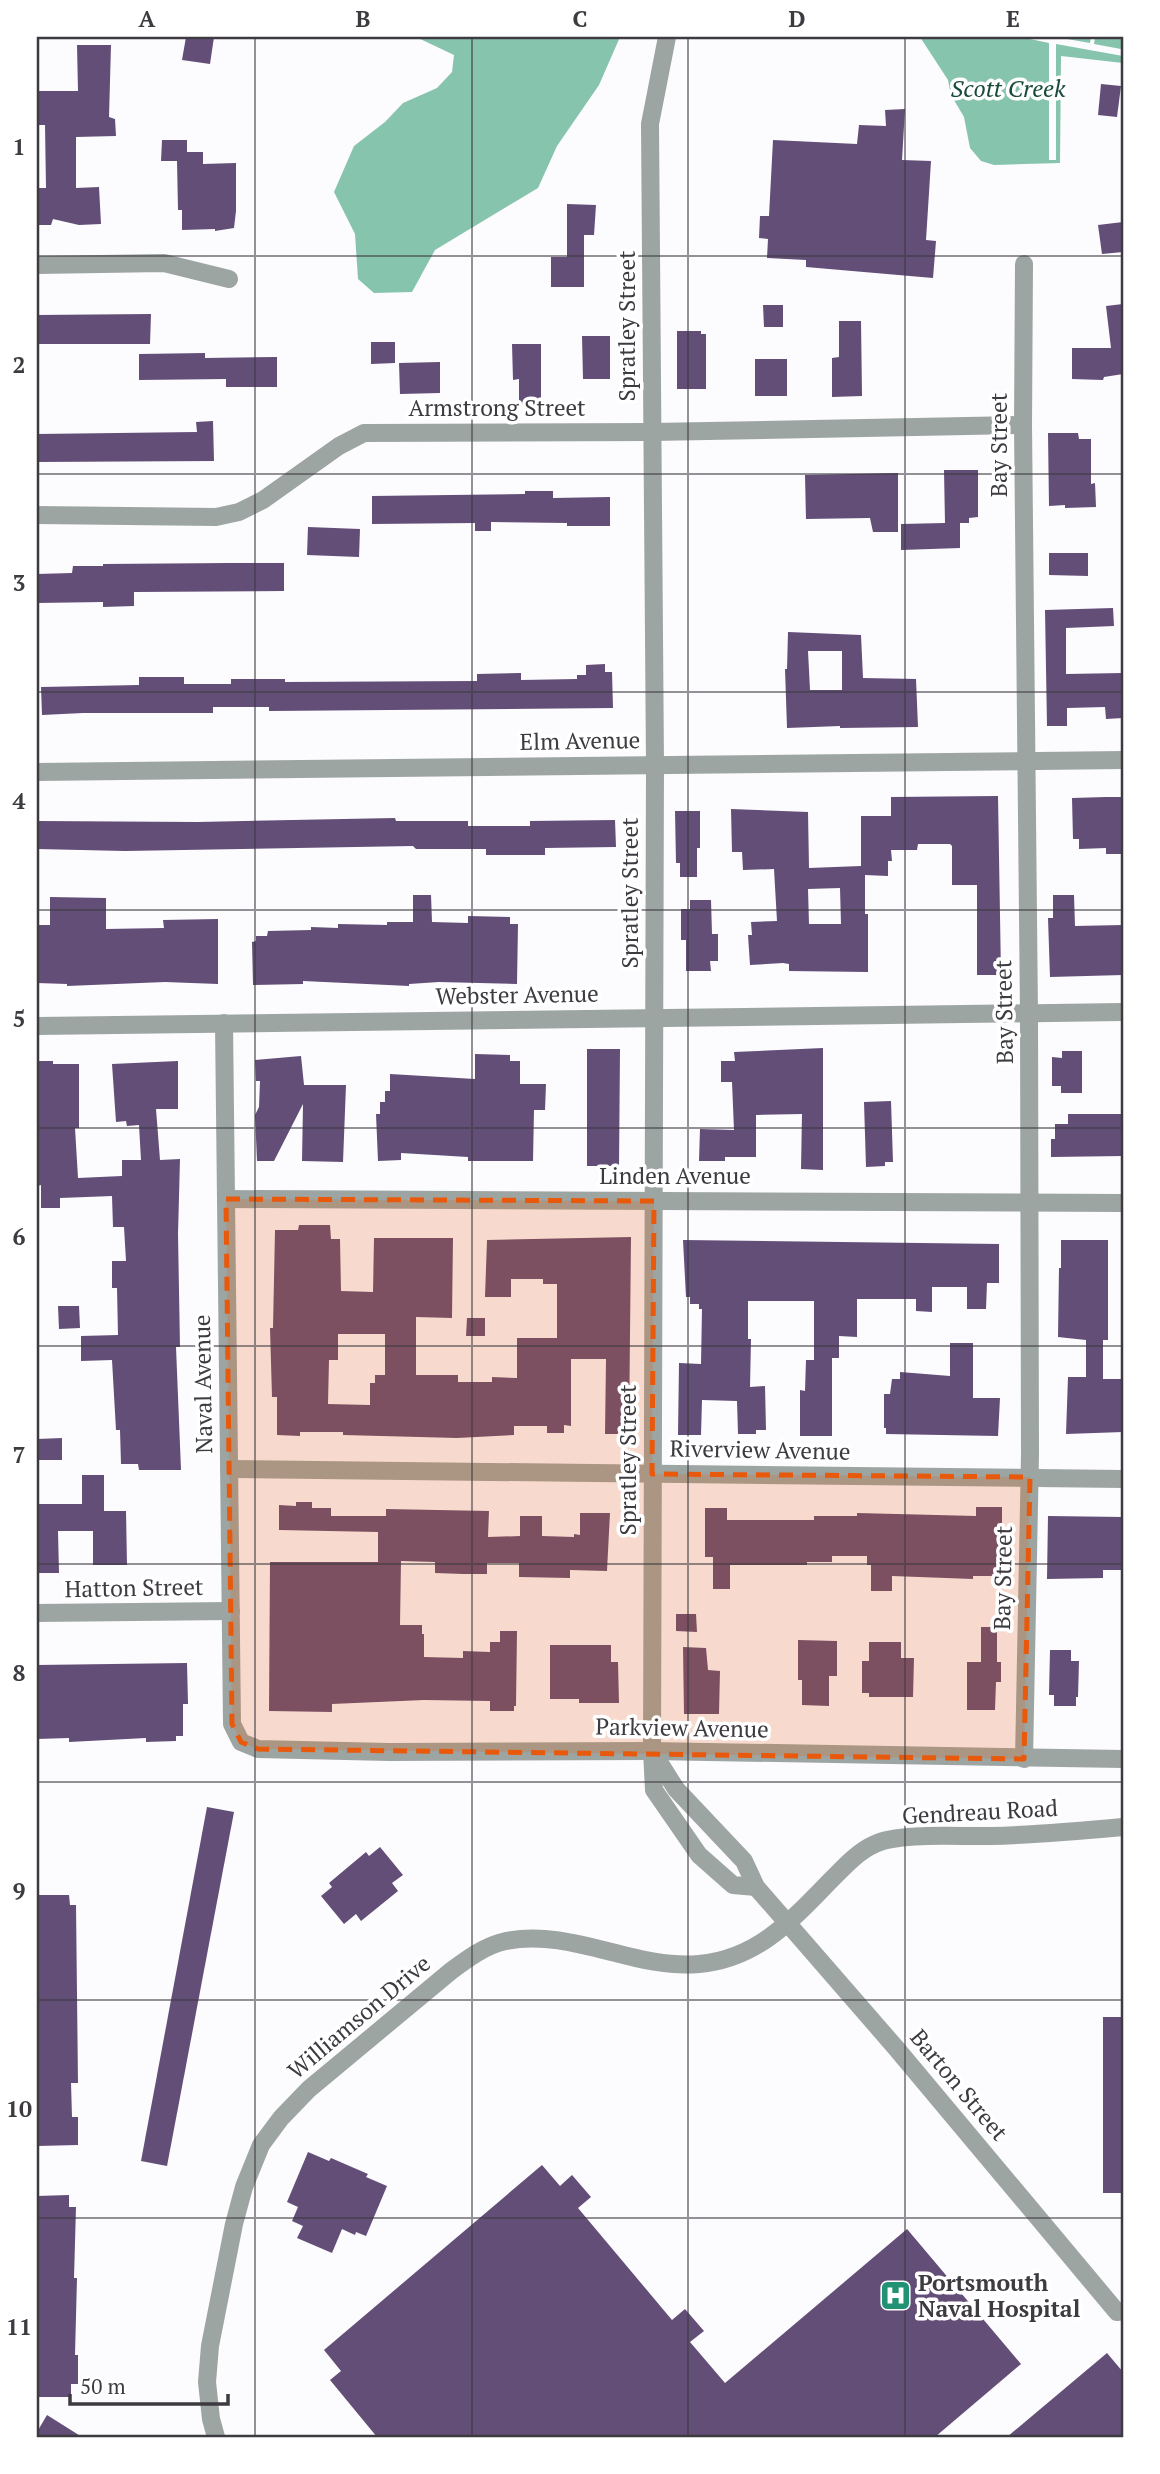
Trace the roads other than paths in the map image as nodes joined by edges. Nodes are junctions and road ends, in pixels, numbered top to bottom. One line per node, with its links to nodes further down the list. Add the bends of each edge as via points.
1 (667, 37): 6 (street, Spratley Street, via 650,124)
2 (1024, 264): 5 (street, Bay Street)
3 (37, 265): 4 (street, via 164,263)
4 (229, 279)
5 (1023, 425): 6 (street, Armstrong Street); 9 (street, Bay Street)
6 (652, 432): 7 (street, Armstrong Street, via 364,433 239,512 216,517); 10 (street, Spratley Street)
7 (37, 515)
8 (1123, 760): 9 (street, Elm Avenue)
9 (1025, 761): 10 (street, Elm Avenue); 13 (street, Bay Street)
10 (655, 765): 11 (street, Elm Avenue); 14 (street, Spratley Street)
11 (37, 772)
12 (1123, 1012): 13 (street, Webster Avenue)
13 (1029, 1014): 14 (street, Webster Avenue); 19 (street, Bay Street)
14 (654, 1017): 15 (street, Webster Avenue); 18 (street, Spratley Street)
15 (224, 1023): 16 (street, Webster Avenue); 17 (street, Naval Avenue)
16 (37, 1026)
17 (226, 1199): 18 (street, Linden Avenue); 21 (street, Naval Avenue)
18 (654, 1201): 19 (street, Linden Avenue); 22 (street, Spratley Street)
19 (1030, 1202): 20 (street, Linden Avenue); 23 (street, Bay Street)
20 (1123, 1203)
21 (229, 1469): 22 (street, Riverview Avenue); 25 (street, Naval Avenue)
22 (652, 1474): 23 (street, Riverview Avenue); 28 (street, Spratley Street)
23 (1030, 1477): 24 (street, Riverview Avenue); 29 (street, Bay Street)
24 (1123, 1479)
25 (231, 1611): 26 (street, Hatton Street); 27 (street, Naval Avenue, via 232,1724)
26 (37, 1613)
27 (241, 1742): 28 (street, Parkview Avenue, via 258,1749 389,1752)
28 (652, 1751): 29 (street, Parkview Avenue); 32 (street, Barton Street, via 676,1789 744,1861); 32 (street, Barton Street, via 654,1790 699,1855 733,1885)
29 (1024, 1759): 30 (street, Parkview Avenue)
30 (1123, 1759)
31 (1123, 1827): 33 (street, Gendreau Road, via 877,1843 855,1856)
32 (756, 1888): 33 (street, Barton Street)
33 (788, 1924): 34 (street, Barton Street, via 1117,2312); 35 (street, Williamson Drive, via 764,1943 701,1964 664,1965 544,1937 504,1941 451,1971 309,2089 261,2145 234,2224 209,2358 207,2382)
34 (1123, 2311)
35 (216, 2437)

